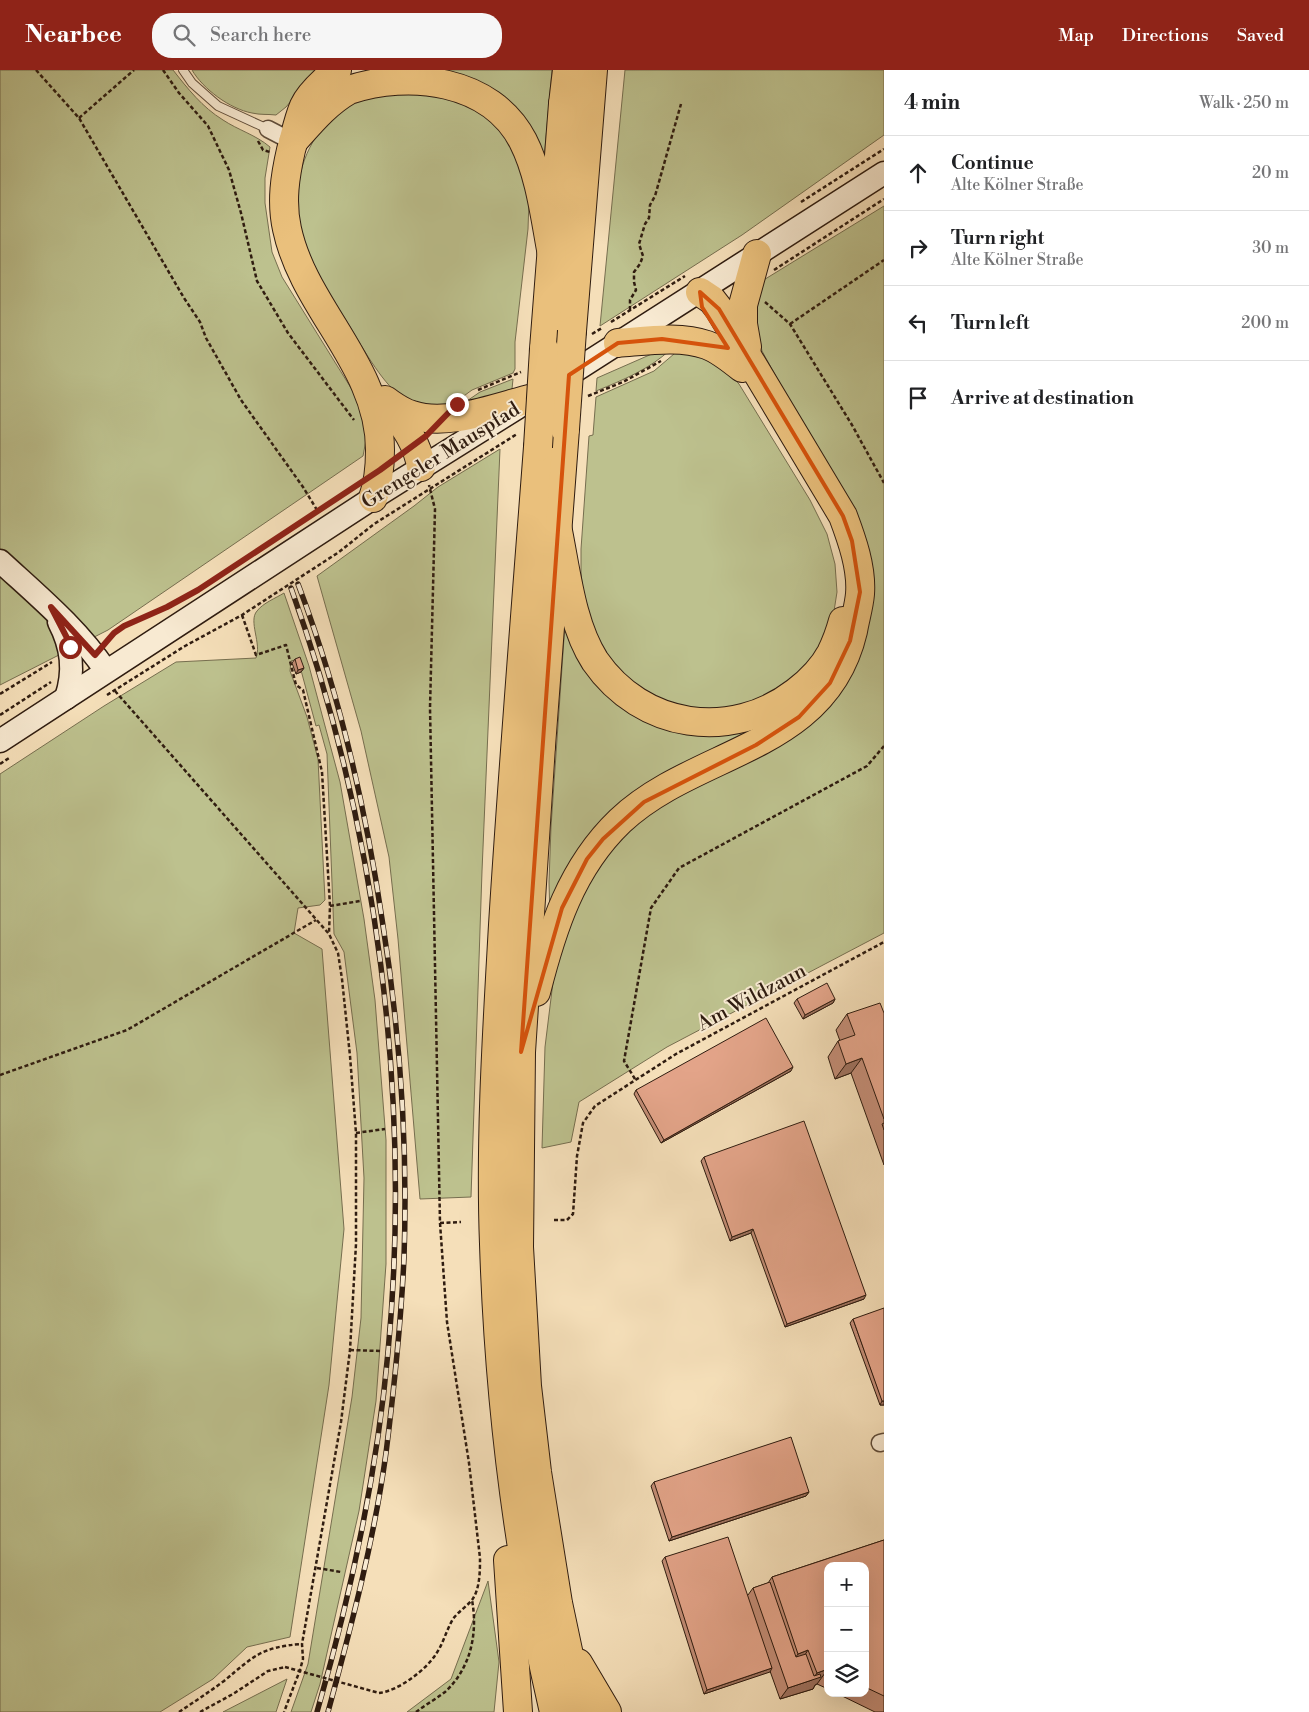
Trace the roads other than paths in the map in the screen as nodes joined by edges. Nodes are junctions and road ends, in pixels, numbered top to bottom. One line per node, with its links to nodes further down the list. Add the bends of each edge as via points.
1 (183, 70): 5 (lane, via 192,83 218,106)
2 (337, 70): 6 (highway, via 305,105)
3 (567, 70): 9 (highway)
4 (594, 70): 17 (highway, bridge, via 580,334 565,429)
5 (268, 129): 6 (street)
6 (293, 142): 9 (highway, via 330,103 367,82 397,75 428,75 472,89 496,106 515,127 525,145 533,163); 14 (highway, via 284,199 291,242 304,276 362,375)
7 (884, 173): 8 (main road, Grengeler Mauspfad)
8 (758, 254): 10 (main road, Grengeler Mauspfad); 12 (highway, via 744,305)
9 (552, 255): 24 (highway, bridge, via 509,838 493,1129 494,1242 503,1404)
10 (696, 282): 11 (main road, Grengeler Mauspfad); 12 (highway, via 720,309)
11 (618, 343): 12 (highway, via 662,339 705,344); 13 (main road, Grengeler Mauspfad)
12 (745, 362): 17 (highway, via 820,495 840,537 849,574 839,634 818,672 802,688 763,712 728,722 686,721 642,705 616,685 596,661 583,638); 23 (highway, via 843,516 858,566 860,592 850,641 830,683 799,717 756,745 651,797 603,839 587,859 562,908)
13 (533, 398): 14 (highway, via 464,416 432,419); 15 (main road, Grengeler Mauspfad)
14 (372, 411): 15 (highway, via 398,447); 16 (highway, via 379,433 380,454)
15 (421, 467): 16 (main road, Grengeler Mauspfad)
16 (373, 498): 20 (main road, Grengeler Mauspfad)
17 (557, 526): 23 (highway)
18 (0, 561): 19 (main road)
19 (51, 607): 20 (main road); 21 (main road, via 71,653 71,680)
20 (105, 672): 21 (main road, Grengeler Mauspfad)
21 (60, 689): 22 (main road, Grengeler Mauspfad)
22 (0, 741)
23 (521, 1052): 25 (highway, via 519,1246 527,1386 542,1510)
24 (510, 1461): 26 (highway, via 508,1571); 27 (highway, via 525,1567)
25 (566, 1643): 28 (highway); 29 (highway)
26 (518, 1712)
27 (554, 1712)
28 (581, 1712)
29 (607, 1712)

